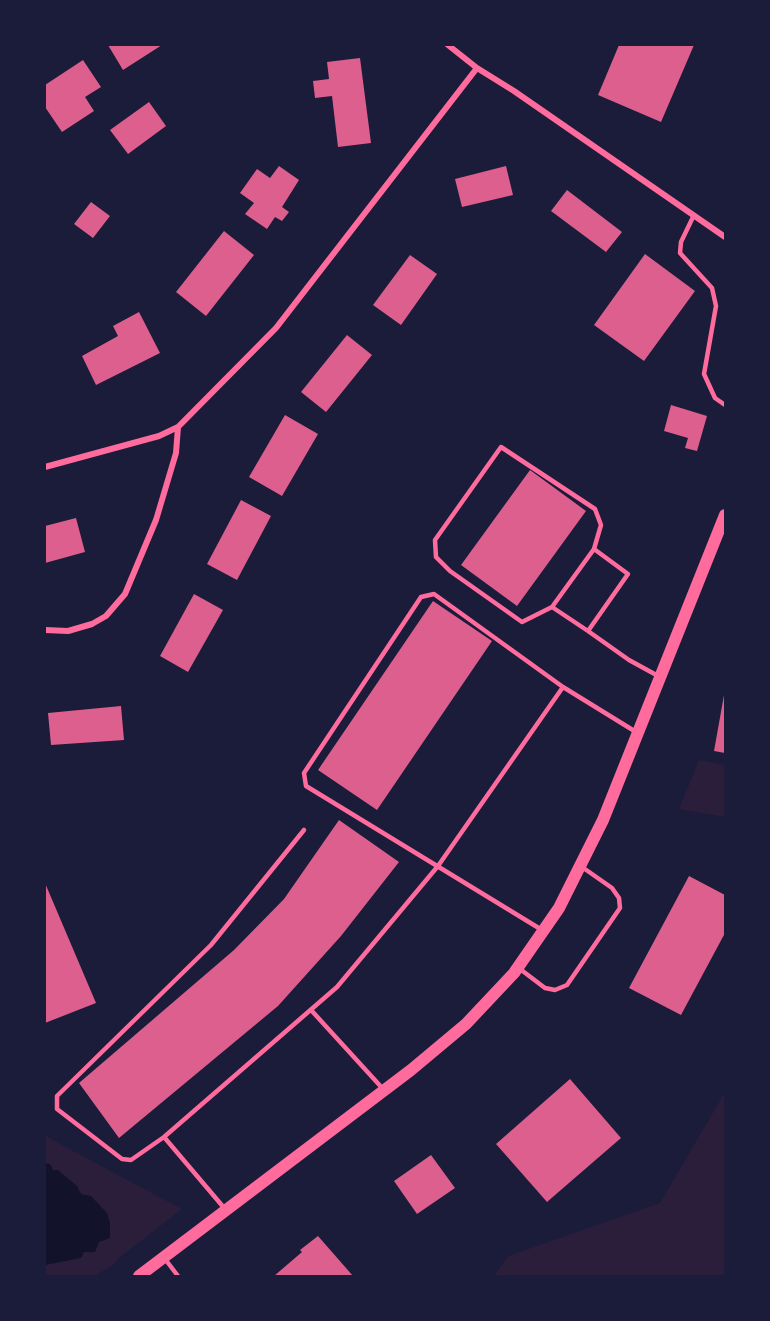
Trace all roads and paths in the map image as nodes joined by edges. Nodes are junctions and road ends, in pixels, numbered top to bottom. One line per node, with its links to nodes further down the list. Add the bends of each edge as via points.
1 (448, 45): 2 (street)
2 (477, 68): 3 (street); 6 (street, via 276,328)
3 (694, 215): 4 (street); 5 (lane, via 680,253 712,288 716,306 704,374 715,398)
4 (725, 237)
5 (725, 405)
6 (178, 427): 7 (street, via 159,436); 11 (street, via 176,453 156,520 125,594 106,616 93,624 68,631)
7 (45, 467)
8 (725, 514): 13 (main road)
9 (594, 549): 10 (lane); 10 (lane, via 601,525 595,509 501,447 435,540 436,558 522,622); 12 (lane, via 628,574)
10 (552, 607): 12 (lane)
11 (45, 630)
12 (588, 632): 13 (lane)
13 (660, 676): 15 (main road)
14 (563, 687): 15 (lane); 17 (lane); 17 (lane, via 434,594 421,597 304,773 306,786)
15 (637, 733): 18 (main road)
16 (303, 830): 23 (lane, via 211,945 57,1096 57,1109 122,1159 131,1160)
17 (438, 866): 19 (lane); 21 (lane, via 337,987)
18 (581, 866): 19 (main road); 20 (lane, via 612,888 619,897 620,908 567,985 555,990 545,988)
19 (544, 931): 20 (main road)
20 (518, 967): 22 (main road, via 466,1024)
21 (311, 1010): 22 (lane); 23 (lane)
22 (384, 1090): 24 (main road)
23 (164, 1137): 24 (lane)
24 (225, 1209): 25 (main road)
25 (163, 1257): 26 (main road); 27 (lane)
26 (139, 1276)
27 (178, 1276)

